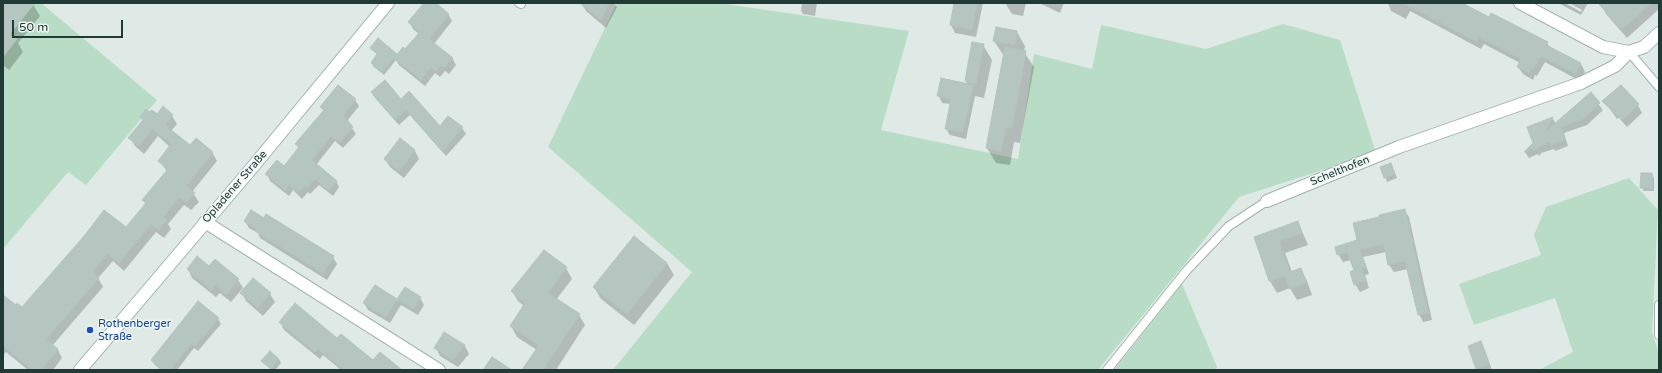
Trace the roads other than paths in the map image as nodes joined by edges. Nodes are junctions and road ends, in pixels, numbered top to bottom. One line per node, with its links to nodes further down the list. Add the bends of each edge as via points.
1 (388, 3): 7 (street, Opladener Straße)
2 (1520, 3): 4 (street, via 1603,47)
3 (1659, 33): 4 (street, via 1644,47)
4 (1629, 52): 5 (lane); 6 (street, Schelthofen, via 1615,66 1581,83 1399,147)
5 (1659, 87)
6 (1267, 201): 12 (lane, Schelthofen, via 1229,226 1187,270)
7 (205, 222): 10 (street, Opladener Straße); 11 (street)
8 (1659, 305): 9 (lane)
9 (1659, 335)
10 (80, 370)
11 (439, 370)
12 (1107, 370)

